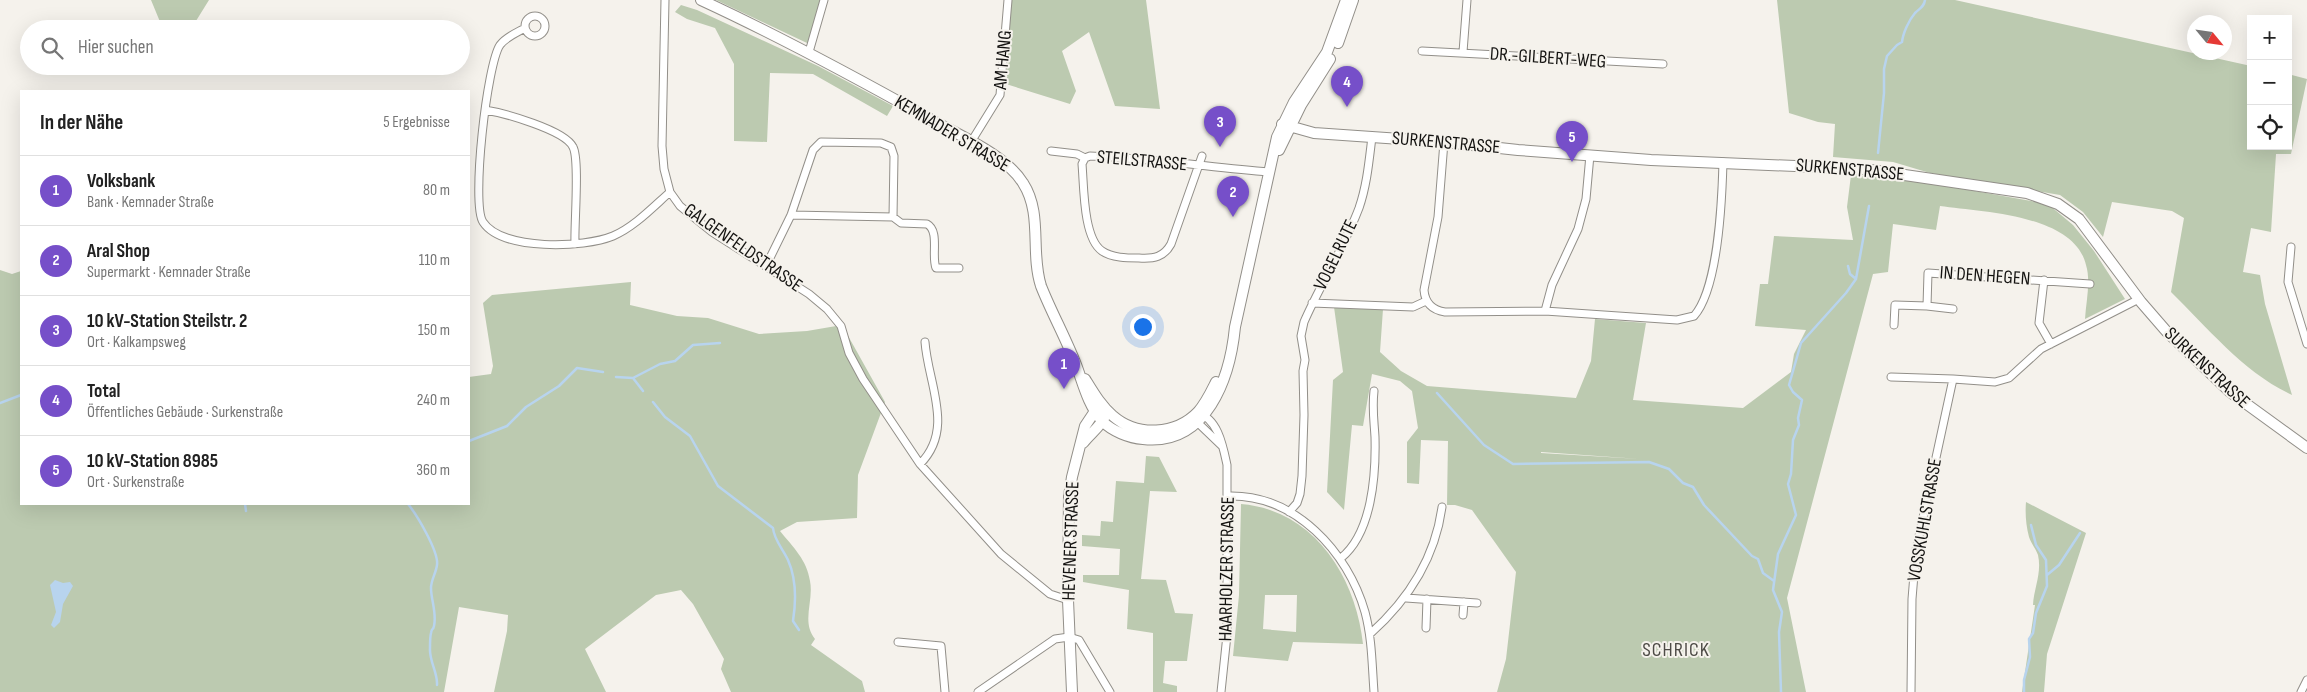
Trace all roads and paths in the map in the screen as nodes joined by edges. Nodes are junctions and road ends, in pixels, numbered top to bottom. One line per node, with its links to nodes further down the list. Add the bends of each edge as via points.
1 (665, 0): 26 (street, GALGENFELDSTRASSE, via 662,146)
2 (701, 0): 11 (street, KEMNADER STRASSE)
3 (824, 0): 11 (street)
4 (1008, 0): 17 (street, AM HANG, via 1000,95)
5 (1346, 0): 9 (street, KEMNADER STRASSE)
6 (1353, 0): 9 (street, KEMNADER STRASSE)
7 (1467, 0): 12 (street, DR.-GILBERT-WEG)
8 (525, 28): 14 (street, via 500,45)
9 (1337, 38): 15 (street, KEMNADER STRASSE, via 1298,96)
10 (1422, 51): 12 (street, DR.-GILBERT-WEG)
11 (809, 52): 17 (street, KEMNADER STRASSE)
12 (1463, 52): 13 (street, DR.-GILBERT-WEG, via 1634,66)
13 (1663, 64)
14 (485, 110): 29 (street, via 550,131 570,142 576,157); 29 (street, via 481,156 482,221 499,236 515,241)
15 (1286, 125): 16 (street, SURKENSTRASSE, via 1314,133); 25 (street, KEMNADER STRASSE, via 1272,151)
16 (1372, 137): 18 (street, SURKENSTRASSE); 37 (street, VOGELRUTE, via 1359,207)
17 (971, 142): 45 (street, KEMNADER STRASSE, via 1015,172 1027,189 1034,212 1037,274)
18 (1444, 142): 20 (street, SURKENSTRASSE); 36 (street, via 1438,217 1424,290)
19 (1051, 151): 22 (street, STEILSTRASSE)
20 (1590, 155): 23 (street, SURKENSTRASSE); 40 (street, via 1586,199 1578,229 1552,285)
21 (1202, 156): 24 (street)
22 (1085, 158): 24 (street, STEILSTRASSE, via 1156,159); 24 (street, STEILSTRASSE, via 1082,164 1090,236 1103,252 1138,258 1154,258 1172,244)
23 (1723, 162): 35 (street, SURKENSTRASSE, via 1864,169 2049,200 2079,220); 40 (street, via 1714,261 1705,299 1694,316 1676,320)
24 (1199, 166): 25 (street, STEILSTRASSE)
25 (1269, 172): 51 (street, KEMNADER STRASSE, via 1235,327)
26 (670, 192): 29 (street, via 636,222 612,236); 31 (street, GALGENFELDSTRASSE, via 692,217)
27 (791, 215): 28 (street); 28 (street, via 817,145 839,142 881,143 891,147 894,156); 31 (street)
28 (892, 217): 32 (street, via 901,222 931,226 934,232 934,266 938,269)
29 (575, 244)
30 (2291, 248): 44 (street, via 2288,282)
31 (766, 266): 56 (street, GALGENFELDSTRASSE, via 809,294 834,316 860,374)
32 (959, 268)
33 (2044, 280): 34 (street, IN DEN HEGEN); 38 (street, IN DEN HEGEN, via 1928,273); 43 (street, IN DEN HEGEN, via 2039,323)
34 (2090, 284)
35 (2139, 299): 43 (street); 55 (street, SURKENSTRASSE, via 2167,332 2230,392)
36 (1426, 301): 37 (street, via 1413,307); 40 (street, via 1431,307 1444,312)
37 (1312, 303): 59 (street, VOGELRUTE, via 1301,336 1305,360 1302,476 1297,503)
38 (1927, 306): 39 (street, IN DEN HEGEN); 41 (street, IN DEN HEGEN, via 1896,305)
39 (1953, 308)
40 (1545, 311)
41 (1894, 325)
42 (925, 342): 56 (street, via 939,422 934,446)
43 (2051, 344): 47 (street, via 2009,378 1995,382)
44 (2307, 344)
45 (1078, 370): 49 (street, KEMNADER STRASSE); 50 (street, KEMNADER STRASSE)
46 (1892, 377): 47 (street)
47 (1952, 379): 78 (street, VOSSKUHLSTRASSE, via 1916,550)
48 (1374, 391): 60 (street, via 1375,437 1370,500 1355,543)
49 (1106, 410): 50 (street); 52 (street); 53 (street, KEMNADER STRASSE, via 1130,426)
50 (1095, 411): 52 (street, KEMNADER STRASSE); 54 (street, HEVENER STRASSE, via 1085,426)
51 (1200, 417): 53 (street, KEMNADER STRASSE); 57 (street, HAARHOLZER STRASSE, via 1222,446 1227,465)
52 (1103, 422): 53 (street, KEMNADER STRASSE, via 1137,439 1150,440); 54 (street, HEVENER STRASSE)
53 (1164, 434)
54 (1080, 446): 63 (street, HEVENER STRASSE, via 1070,496)
55 (2307, 448)
56 (920, 464): 63 (street, GALGENFELDSTRASSE, via 1002,554 1050,594)
57 (1228, 496): 59 (street, via 1253,498); 76 (street, HAARHOLZER STRASSE, via 1227,635)
58 (1442, 507): 61 (street, via 1426,563)
59 (1289, 512): 60 (street, via 1318,532)
60 (1341, 558): 68 (street, via 1358,592)
61 (1406, 598): 62 (street); 68 (street)
62 (1427, 599): 64 (street); 67 (street)
63 (1068, 600): 69 (street, HEVENER STRASSE)
64 (1464, 602): 65 (street); 66 (street)
65 (1477, 603)
66 (1463, 615)
67 (1426, 628)
68 (1370, 634): 77 (street)
69 (1069, 636): 73 (street, via 1055,639); 74 (street, HEVENER STRASSE); 75 (street, via 1079,640)
70 (898, 642): 72 (street, via 941,646)
71 (2307, 680): 79 (street)
72 (945, 692)
73 (978, 692)
74 (1072, 692)
75 (1110, 692)
76 (1221, 692)
77 (1374, 692)
78 (1910, 692)
79 (2301, 692)

